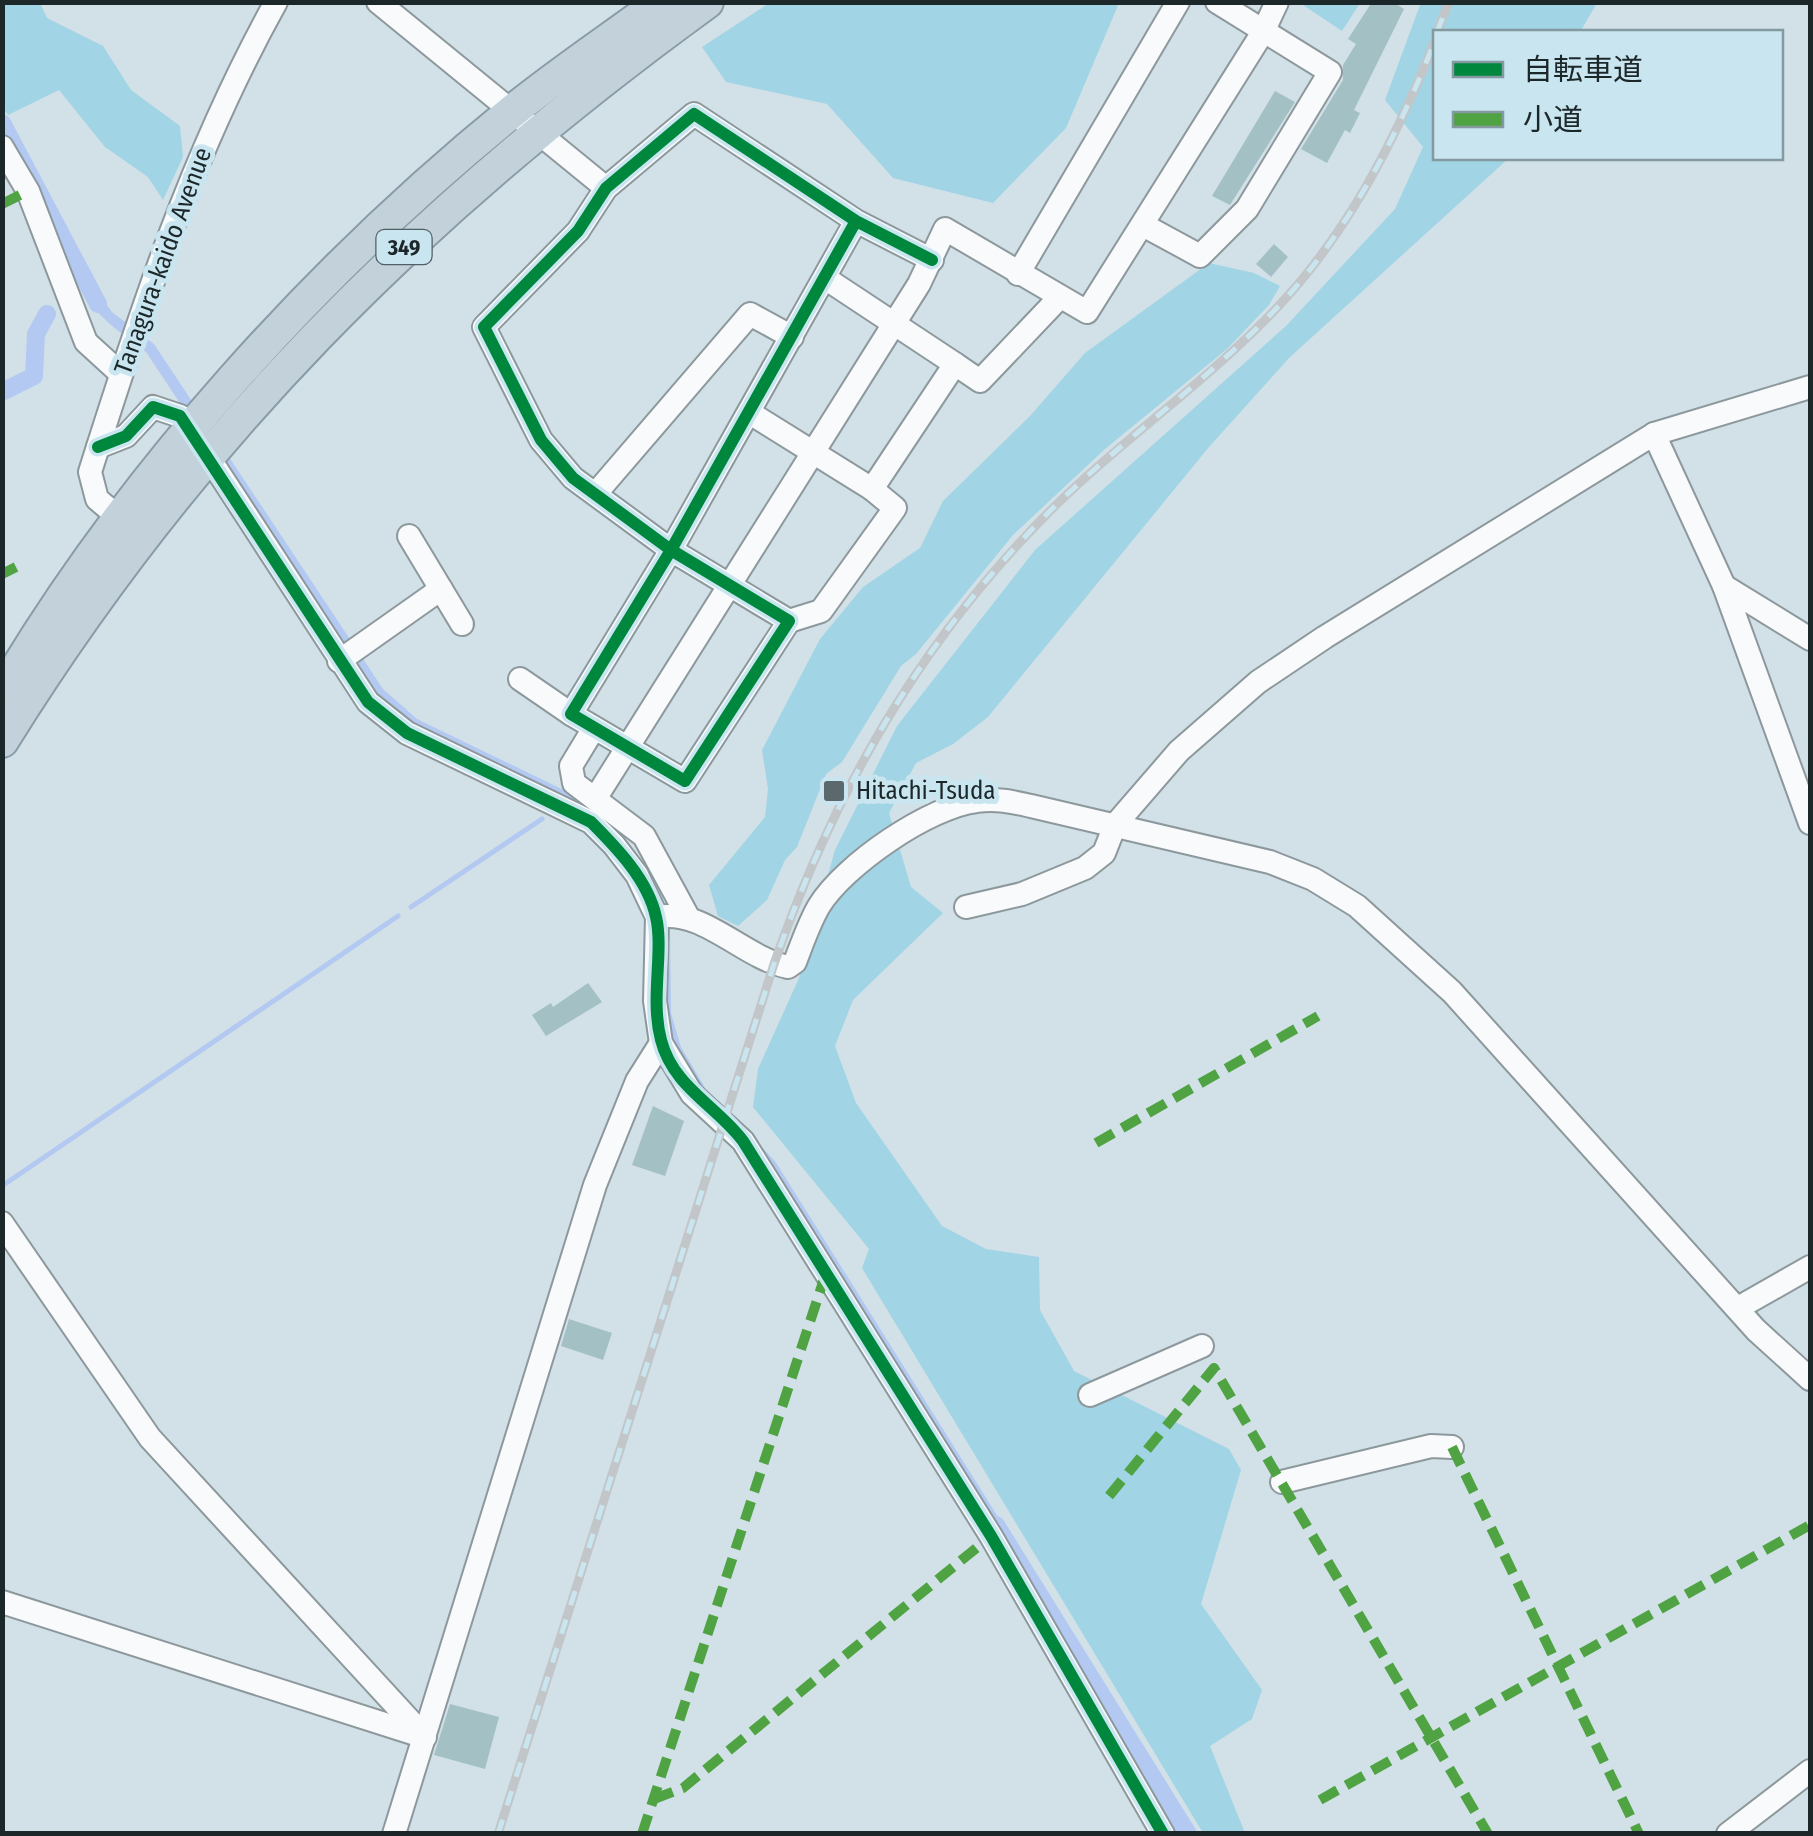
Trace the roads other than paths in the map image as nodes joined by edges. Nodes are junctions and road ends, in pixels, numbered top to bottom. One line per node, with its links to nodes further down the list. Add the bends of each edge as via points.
1 (276, 2): 21 (street, Tanagura-kaido Avenue, via 195,167)
2 (378, 2): 9 (street)
3 (660, 2): 9 (highway, 349)
4 (707, 2): 9 (highway, 349)
5 (1178, 2): 15 (street)
6 (1217, 2): 8 (street)
7 (1277, 2): 8 (street)
8 (1264, 32): 13 (street); 13 (street, via 1330,72 1247,209 1200,256)
9 (526, 121): 11 (street); 31 (highway, 349, via 385,224 292,318)
10 (2, 147): 21 (street, via 28,190 86,342)
11 (606, 188): 12 (street, via 694,114); 30 (street, via 578,231 484,327 541,440 573,478)
12 (856, 221): 14 (street); 16 (street)
13 (1143, 225): 17 (street, via 1088,312)
14 (932, 260): 15 (street, via 946,230); 18 (street)
15 (1018, 274): 17 (street)
16 (825, 278): 18 (street); 19 (street)
17 (1059, 298): 20 (street, via 980,381)
18 (894, 323): 20 (street); 27 (street)
19 (792, 337): 23 (street); 30 (street, via 750,314)
20 (955, 364): 29 (street)
21 (122, 374): 26 (street, Tanagura-kaido Avenue)
22 (1810, 387): 25 (street)
23 (750, 413): 27 (street); 33 (street)
24 (180, 416): 26 (street, via 153,407 126,436)
25 (1654, 434): 35 (street); 49 (street, via 1258,682 1179,751)
26 (98, 447): 31 (street, Tanagura-kaido Avenue, via 90,486)
27 (812, 448): 29 (street); 34 (street)
28 (217, 470): 40 (street)
29 (872, 489): 37 (street, via 895,508 821,611)
30 (598, 492): 33 (street)
31 (131, 528): 42 (highway, 349); 45 (highway, 349)
32 (410, 536): 36 (street)
33 (671, 550): 34 (street); 43 (street)
34 (728, 584): 37 (street); 46 (street)
35 (1724, 586): 39 (street); 48 (street)
36 (440, 588): 38 (street); 40 (street)
37 (788, 621): 46 (street, via 685,781)
38 (462, 624)
39 (1810, 639)
40 (349, 654): 52 (street, via 368,702 407,733 591,822 637,875)
41 (520, 679): 43 (street)
42 (2, 693)
43 (571, 714): 44 (street)
44 (594, 728): 46 (street); 47 (street, via 570,766 574,783)
45 (2, 741)
46 (624, 748): 47 (street)
47 (596, 798): 51 (street, via 644,836)
48 (1810, 823)
49 (1115, 825): 50 (street, via 1104,853 1084,868 1022,894); 51 (street, via 999,800 950,807 844,876 819,906 788,967); 56 (street, via 1289,868 1357,906 1452,992)
50 (966, 907)
51 (686, 915): 52 (street)
52 (656, 918): 53 (street)
53 (662, 1043): 64 (street, via 637,1081 595,1186); 67 (street, via 692,1094 743,1141 992,1536)
54 (2, 1224): 63 (street, via 150,1438)
55 (1810, 1267): 56 (street)
56 (1738, 1308): 58 (street)
57 (1202, 1346): 59 (street)
58 (1810, 1379)
59 (1090, 1395)
60 (1452, 1447): 61 (street, via 1430,1446)
61 (1282, 1482)
62 (2, 1602): 63 (street)
63 (397, 1718): 64 (street)
64 (425, 1737): 66 (street)
65 (1810, 1771): 68 (street)
66 (394, 1834)
67 (1162, 1834)
68 (1728, 1834)

